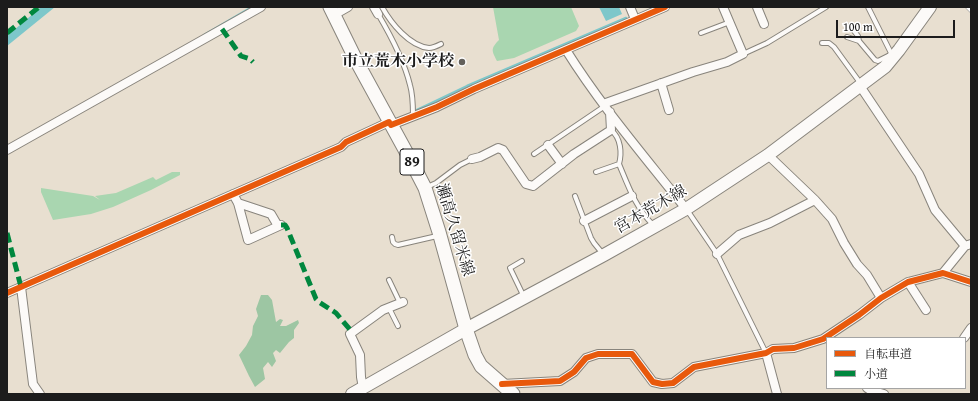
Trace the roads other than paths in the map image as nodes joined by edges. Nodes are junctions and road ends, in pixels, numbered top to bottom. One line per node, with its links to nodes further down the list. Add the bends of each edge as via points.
1 (262, 7): 33 (street)
2 (348, 7): 12 (street)
3 (630, 7): 13 (street)
4 (664, 7): 13 (street)
5 (723, 7): 14 (street)
6 (757, 7): 15 (street)
7 (826, 7): 11 (lane)
8 (868, 7): 24 (lane)
9 (930, 7): 24 (main road, 宮本荒木線)
10 (378, 9): 21 (lane, via 419,46 431,48); 29 (lane, via 407,73 412,91)
11 (820, 9): 23 (lane, via 767,43)
12 (332, 11): 30 (main road, 瀬高久留米線 / 89)
13 (635, 19): 22 (street)
14 (730, 22): 17 (lane); 23 (street)
15 (764, 24)
16 (850, 26): 19 (lane)
17 (701, 33)
18 (847, 37): 19 (lane)
19 (860, 41): 24 (lane, via 875,60)
20 (822, 43): 26 (lane, via 829,43 834,47)
21 (441, 44)
22 (566, 50): 27 (street); 29 (street)
23 (744, 54): 25 (street)
24 (895, 54): 26 (main road, 宮本荒木線, via 885,67)
25 (661, 83): 27 (street); 28 (street)
26 (861, 86): 35 (main road, 宮本荒木線); 51 (street, via 919,174 935,210)
27 (606, 107): 31 (street); 32 (lane); 46 (street)
28 (669, 110)
29 (414, 116): 30 (street)
30 (390, 123): 40 (main road, 瀬高久留米線 / 89); 41 (street)
31 (611, 130): 37 (street); 38 (lane, via 620,143)
32 (548, 145): 34 (lane); 37 (street)
33 (7, 150)
34 (534, 154)
35 (768, 155): 44 (street); 46 (main road, 宮本荒木線)
36 (472, 159): 37 (street, via 498,148 503,150 526,184 533,186); 40 (lane)
37 (562, 164)
38 (619, 164): 39 (lane); 43 (lane)
39 (596, 172)
40 (425, 188): 49 (main road, 瀬高久留米線 / 89)
41 (233, 194): 45 (street); 59 (street)
42 (575, 196): 47 (lane)
43 (632, 196): 47 (street); 48 (lane, via 643,215)
44 (815, 200): 52 (street, via 770,223 739,235); 62 (street, via 832,219 856,264 867,275)
45 (238, 203): 45 (street, via 248,240 280,226 271,214)
46 (686, 209): 48 (main road, 宮本荒木線); 52 (lane)
47 (584, 221): 53 (lane, via 591,238)
48 (655, 227): 53 (main road, 宮本荒木線)
49 (440, 235): 50 (lane, via 398,245 394,244); 68 (main road, 瀬高久留米線 / 89)
50 (392, 237)
51 (968, 245): 55 (street)
52 (717, 254): 72 (lane)
53 (604, 255): 61 (main road, 宮本荒木線)
54 (522, 262): 61 (lane, via 510,268)
55 (943, 273): 57 (street); 58 (street)
56 (389, 280): 63 (lane)
57 (908, 282): 62 (street); 65 (street)
58 (971, 282)
59 (20, 288): 60 (street); 76 (street, via 33,384)
60 (7, 293)
61 (524, 298): 68 (main road, 宮本荒木線)
62 (881, 298): 69 (street)
63 (401, 303): 64 (street)
64 (389, 308): 66 (lane); 74 (street, via 350,334 360,355)
65 (926, 310)
66 (398, 326)
67 (971, 328): 70 (street)
68 (466, 329): 73 (main road, 瀬高久留米線 / 89, via 481,366); 74 (main road, 宮本荒木線)
69 (831, 337)
70 (965, 337)
71 (825, 342): 72 (street, via 773,349)
72 (766, 353): 73 (street, via 694,367 673,383 653,382 632,354 598,354 586,358 574,372 560,381); 79 (street)
73 (502, 384): 78 (main road, 瀬高久留米線 / 89)
74 (363, 388): 77 (main road, 宮本荒木線)
75 (868, 389): 80 (street)
76 (40, 394)
77 (352, 394)
78 (513, 394)
79 (777, 394)
80 (884, 394)

